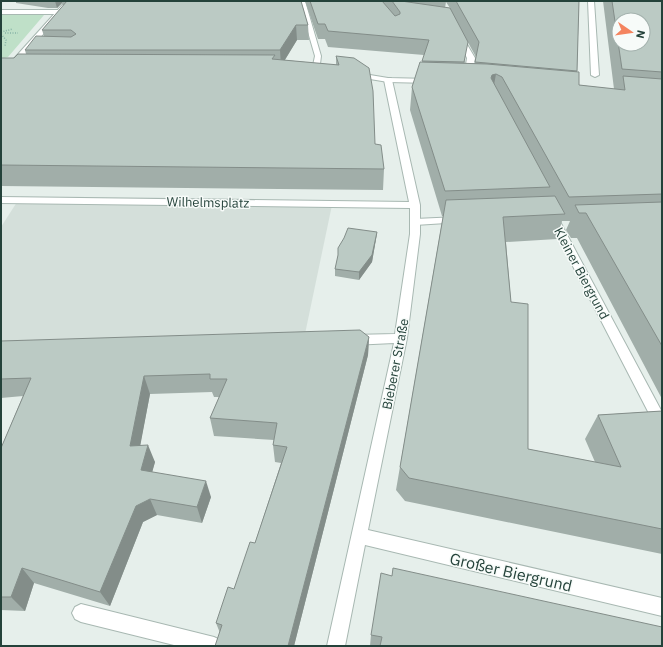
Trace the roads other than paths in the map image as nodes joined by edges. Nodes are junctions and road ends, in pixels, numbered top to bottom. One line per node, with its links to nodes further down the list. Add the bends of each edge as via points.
1 (69, 1): 5 (street)
2 (302, 1): 11 (street, via 318,56)
3 (591, 1): 13 (street)
4 (1, 12): 5 (street)
5 (59, 12): 7 (street)
6 (454, 26): 17 (street, via 471,58 464,81)
7 (27, 49): 8 (street); 9 (street)
8 (38, 49)
9 (4, 69): 10 (street); 14 (street)
10 (19, 70)
11 (316, 70)
12 (347, 72): 15 (street)
13 (595, 75)
14 (1, 77)
15 (388, 80): 16 (street); 19 (street, Bieberer Straße)
16 (436, 81)
17 (478, 82)
18 (1, 200): 19 (street, Wilhelmsplatz)
19 (415, 205): 21 (street, Bieberer Straße)
20 (468, 219): 21 (street)
21 (415, 222): 23 (street, Bieberer Straße, via 413,256)
22 (572, 225): 25 (street, Kleiner Biergrund, via 550,217)
23 (401, 338): 24 (street); 26 (street, Bieberer Straße)
24 (340, 340)
25 (662, 425)
26 (360, 536): 27 (street, Großer Biergrund); 30 (street, Bieberer Straße)
27 (662, 607)
28 (81, 613): 29 (street)
29 (214, 646)
30 (336, 646)

